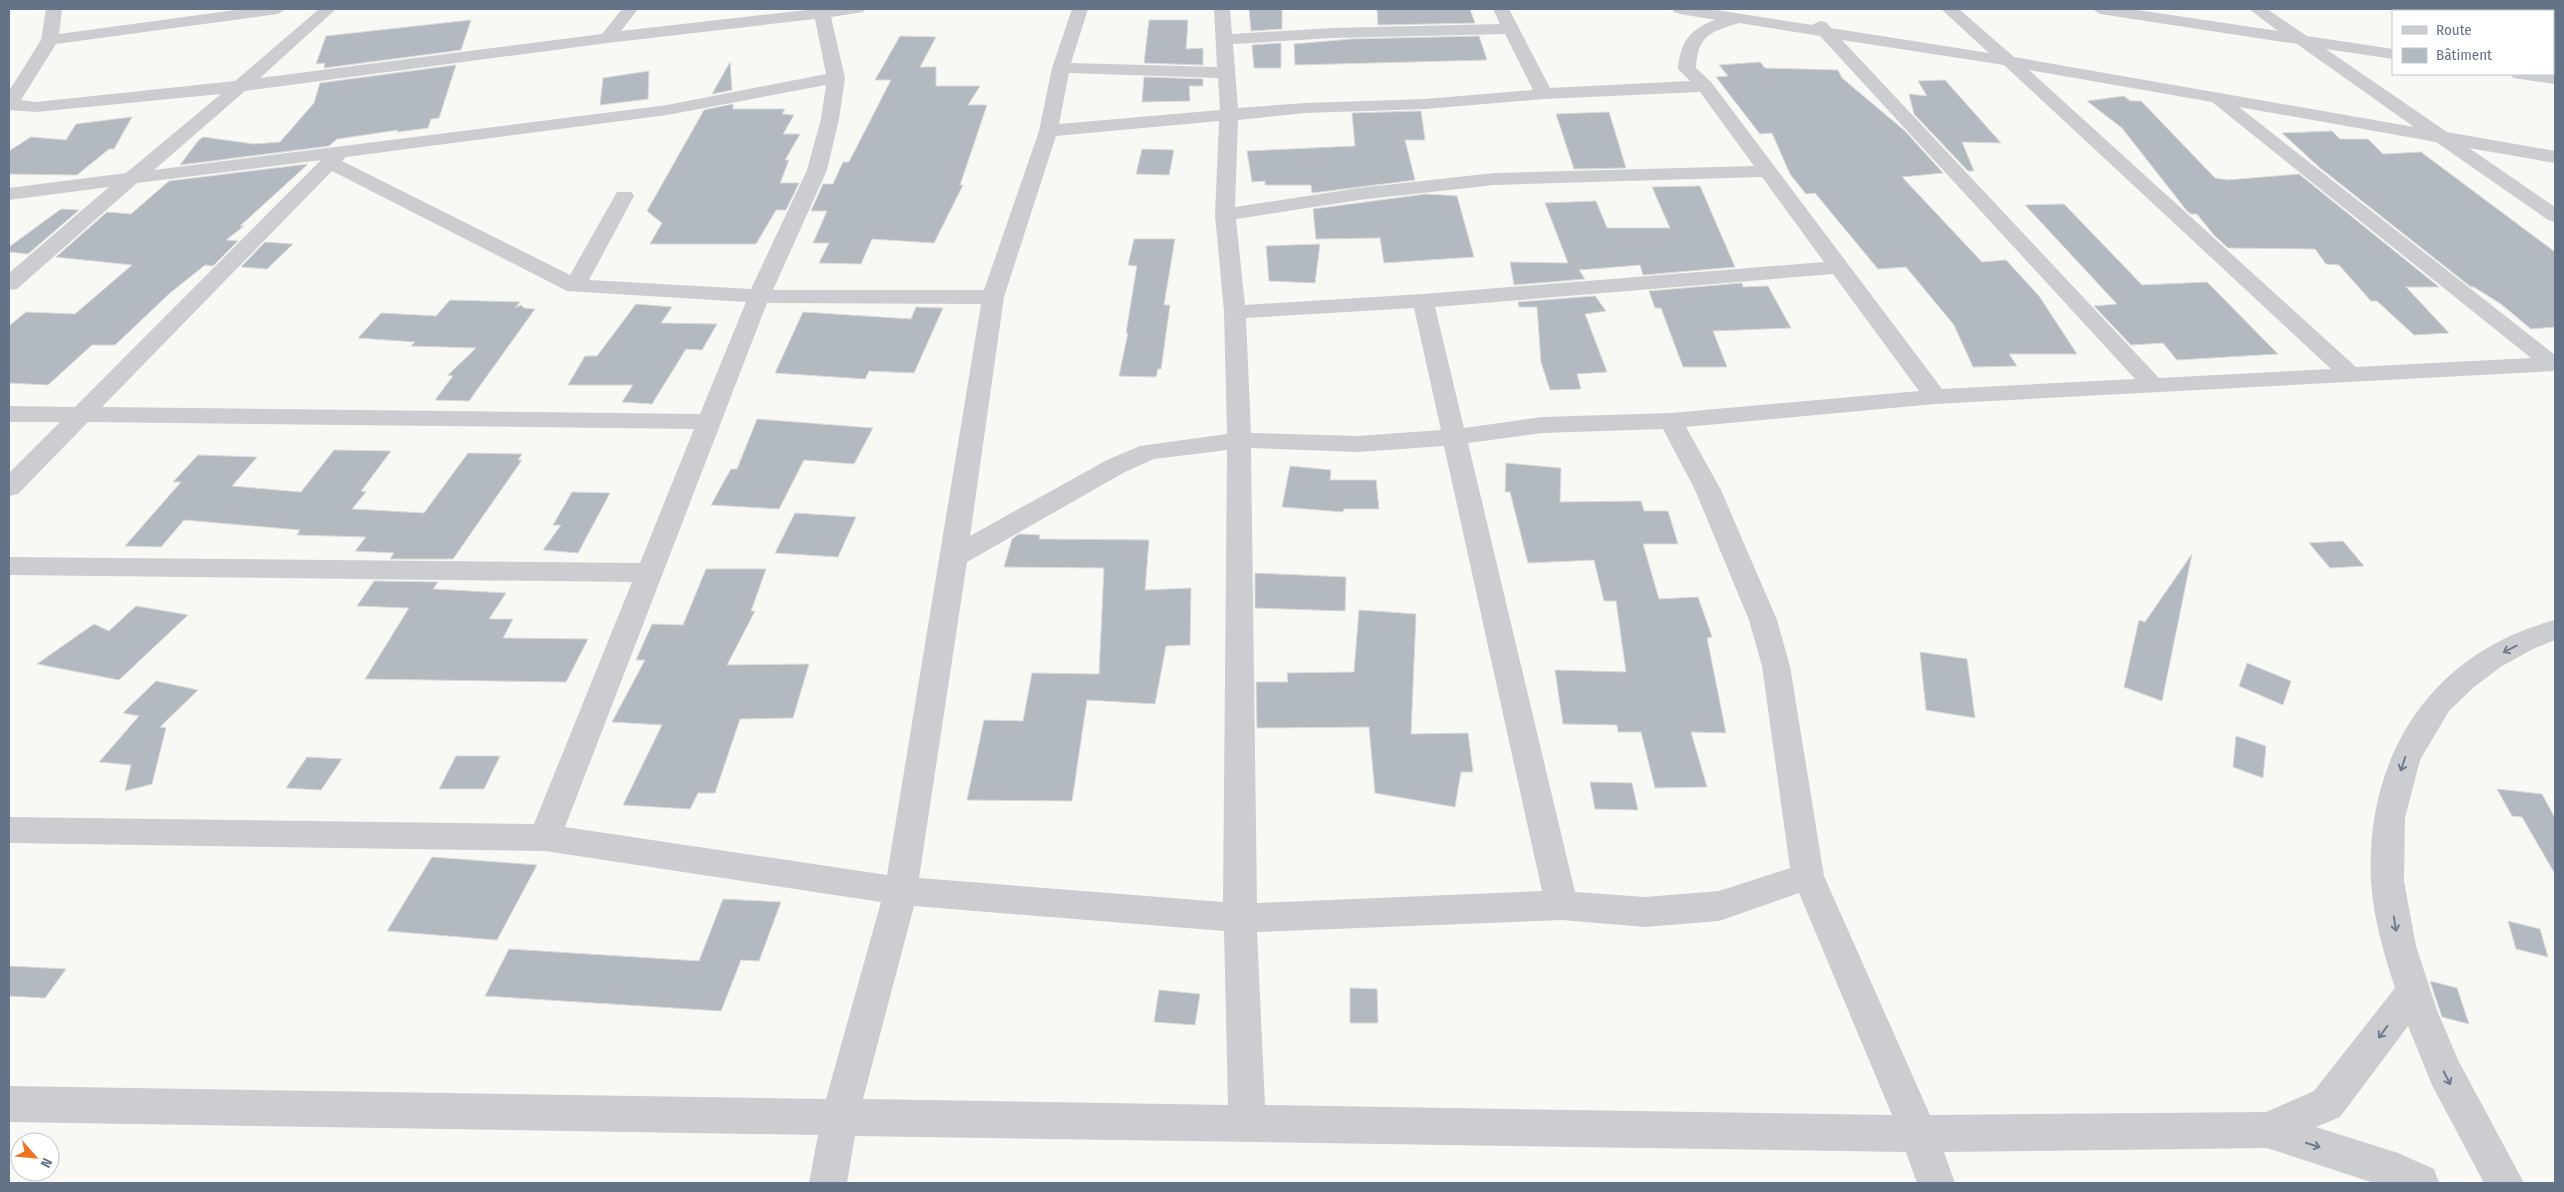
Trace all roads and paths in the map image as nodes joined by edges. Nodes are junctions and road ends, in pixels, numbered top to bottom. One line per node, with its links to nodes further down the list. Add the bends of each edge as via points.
1 (54, 9): 20 (street)
2 (277, 9): 20 (street)
3 (328, 9): 29 (street)
4 (630, 9): 18 (street)
5 (857, 9): 14 (street)
6 (1080, 9): 24 (street)
7 (1222, 9): 21 (street)
8 (1500, 9): 16 (street)
9 (1680, 9): 15 (street)
10 (1804, 9): 17 (street)
11 (2100, 9): 19 (street)
12 (2257, 9): 19 (street)
13 (1959, 10): 23 (street)
14 (822, 13): 18 (street); 27 (street)
15 (1739, 18): 17 (street); 30 (street, via 1702,29 1687,51 1687,68)
16 (1510, 29): 21 (street, via 1333,33); 31 (street)
17 (1825, 31): 23 (street); 54 (street)
18 (607, 38): 29 (street)
19 (2300, 39): 22 (street); 36 (street)
20 (50, 40): 33 (street)
21 (1223, 40): 25 (street)
22 (2392, 54)
23 (2009, 61): 32 (street); 53 (street)
24 (1061, 68): 25 (street); 35 (street)
25 (1226, 73): 34 (street)
26 (2526, 75): 28 (street)
27 (836, 78): 37 (street, via 667,110); 48 (street, via 817,170)
28 (2555, 80)
29 (244, 86): 33 (street); 40 (street)
30 (1704, 86): 31 (street); 39 (street)
31 (1544, 94): 34 (street)
32 (2216, 99): 36 (street); 52 (street)
33 (11, 110)
34 (1228, 114): 35 (street); 43 (street)
35 (1048, 131): 49 (street)
36 (2443, 138): 38 (street); 44 (street)
37 (335, 157): 40 (street); 47 (street); 57 (street)
38 (2555, 157)
39 (1766, 171): 43 (street, via 1494,179 1359,194); 45 (street)
40 (129, 179): 41 (street); 46 (street)
41 (9, 194)
42 (624, 196): 47 (street)
43 (1225, 215): 51 (street)
44 (2555, 216)
45 (1837, 267): 50 (street); 55 (street)
46 (9, 284)
47 (575, 286): 48 (street)
48 (759, 296): 49 (street); 59 (street)
49 (993, 297): 63 (street)
50 (1423, 301): 51 (street); 60 (street)
51 (1235, 312): 61 (street)
52 (2554, 364): 53 (street)
53 (2351, 375): 54 (street)
54 (2153, 385): 55 (street)
55 (1935, 397): 58 (street)
56 (9, 414): 57 (street)
57 (81, 415): 59 (street); 62 (street)
58 (1671, 421): 60 (street, via 1542,425); 69 (street, via 1708,490 1763,620 1776,666)
59 (709, 422): 65 (street)
60 (1453, 437): 61 (street, via 1358,444); 71 (street)
61 (1239, 440): 63 (street, via 1149,452 1116,466); 72 (street)
62 (9, 488)
63 (954, 557): 70 (street)
64 (9, 566): 65 (street)
65 (650, 573): 68 (street)
66 (2555, 630): 73 (street, one-way to 73, via 2511,648 2477,667 2448,692 2424,720 2406,753 2394,792 2388,834 2388,882 2396,935)
67 (9, 830): 68 (street)
68 (545, 838): 70 (street)
69 (1808, 876): 71 (street, via 1719,906 1645,912); 78 (street)
70 (901, 891): 72 (street); 75 (street)
71 (1562, 906): 72 (street)
72 (1240, 918): 76 (street)
73 (2412, 993): 77 (street, one-way to 77, via 2328,1104); 82 (street, one-way to 82, via 2437,1057 2471,1126)
74 (9, 1104): 75 (street)
75 (840, 1117): 76 (street); 79 (street)
76 (1247, 1122): 78 (street)
77 (2267, 1130): 78 (street); 81 (street, one-way to 81, via 2398,1172)
78 (1919, 1134): 80 (street)
79 (828, 1183)
80 (1936, 1183)
81 (2420, 1183)
82 (2506, 1183)

